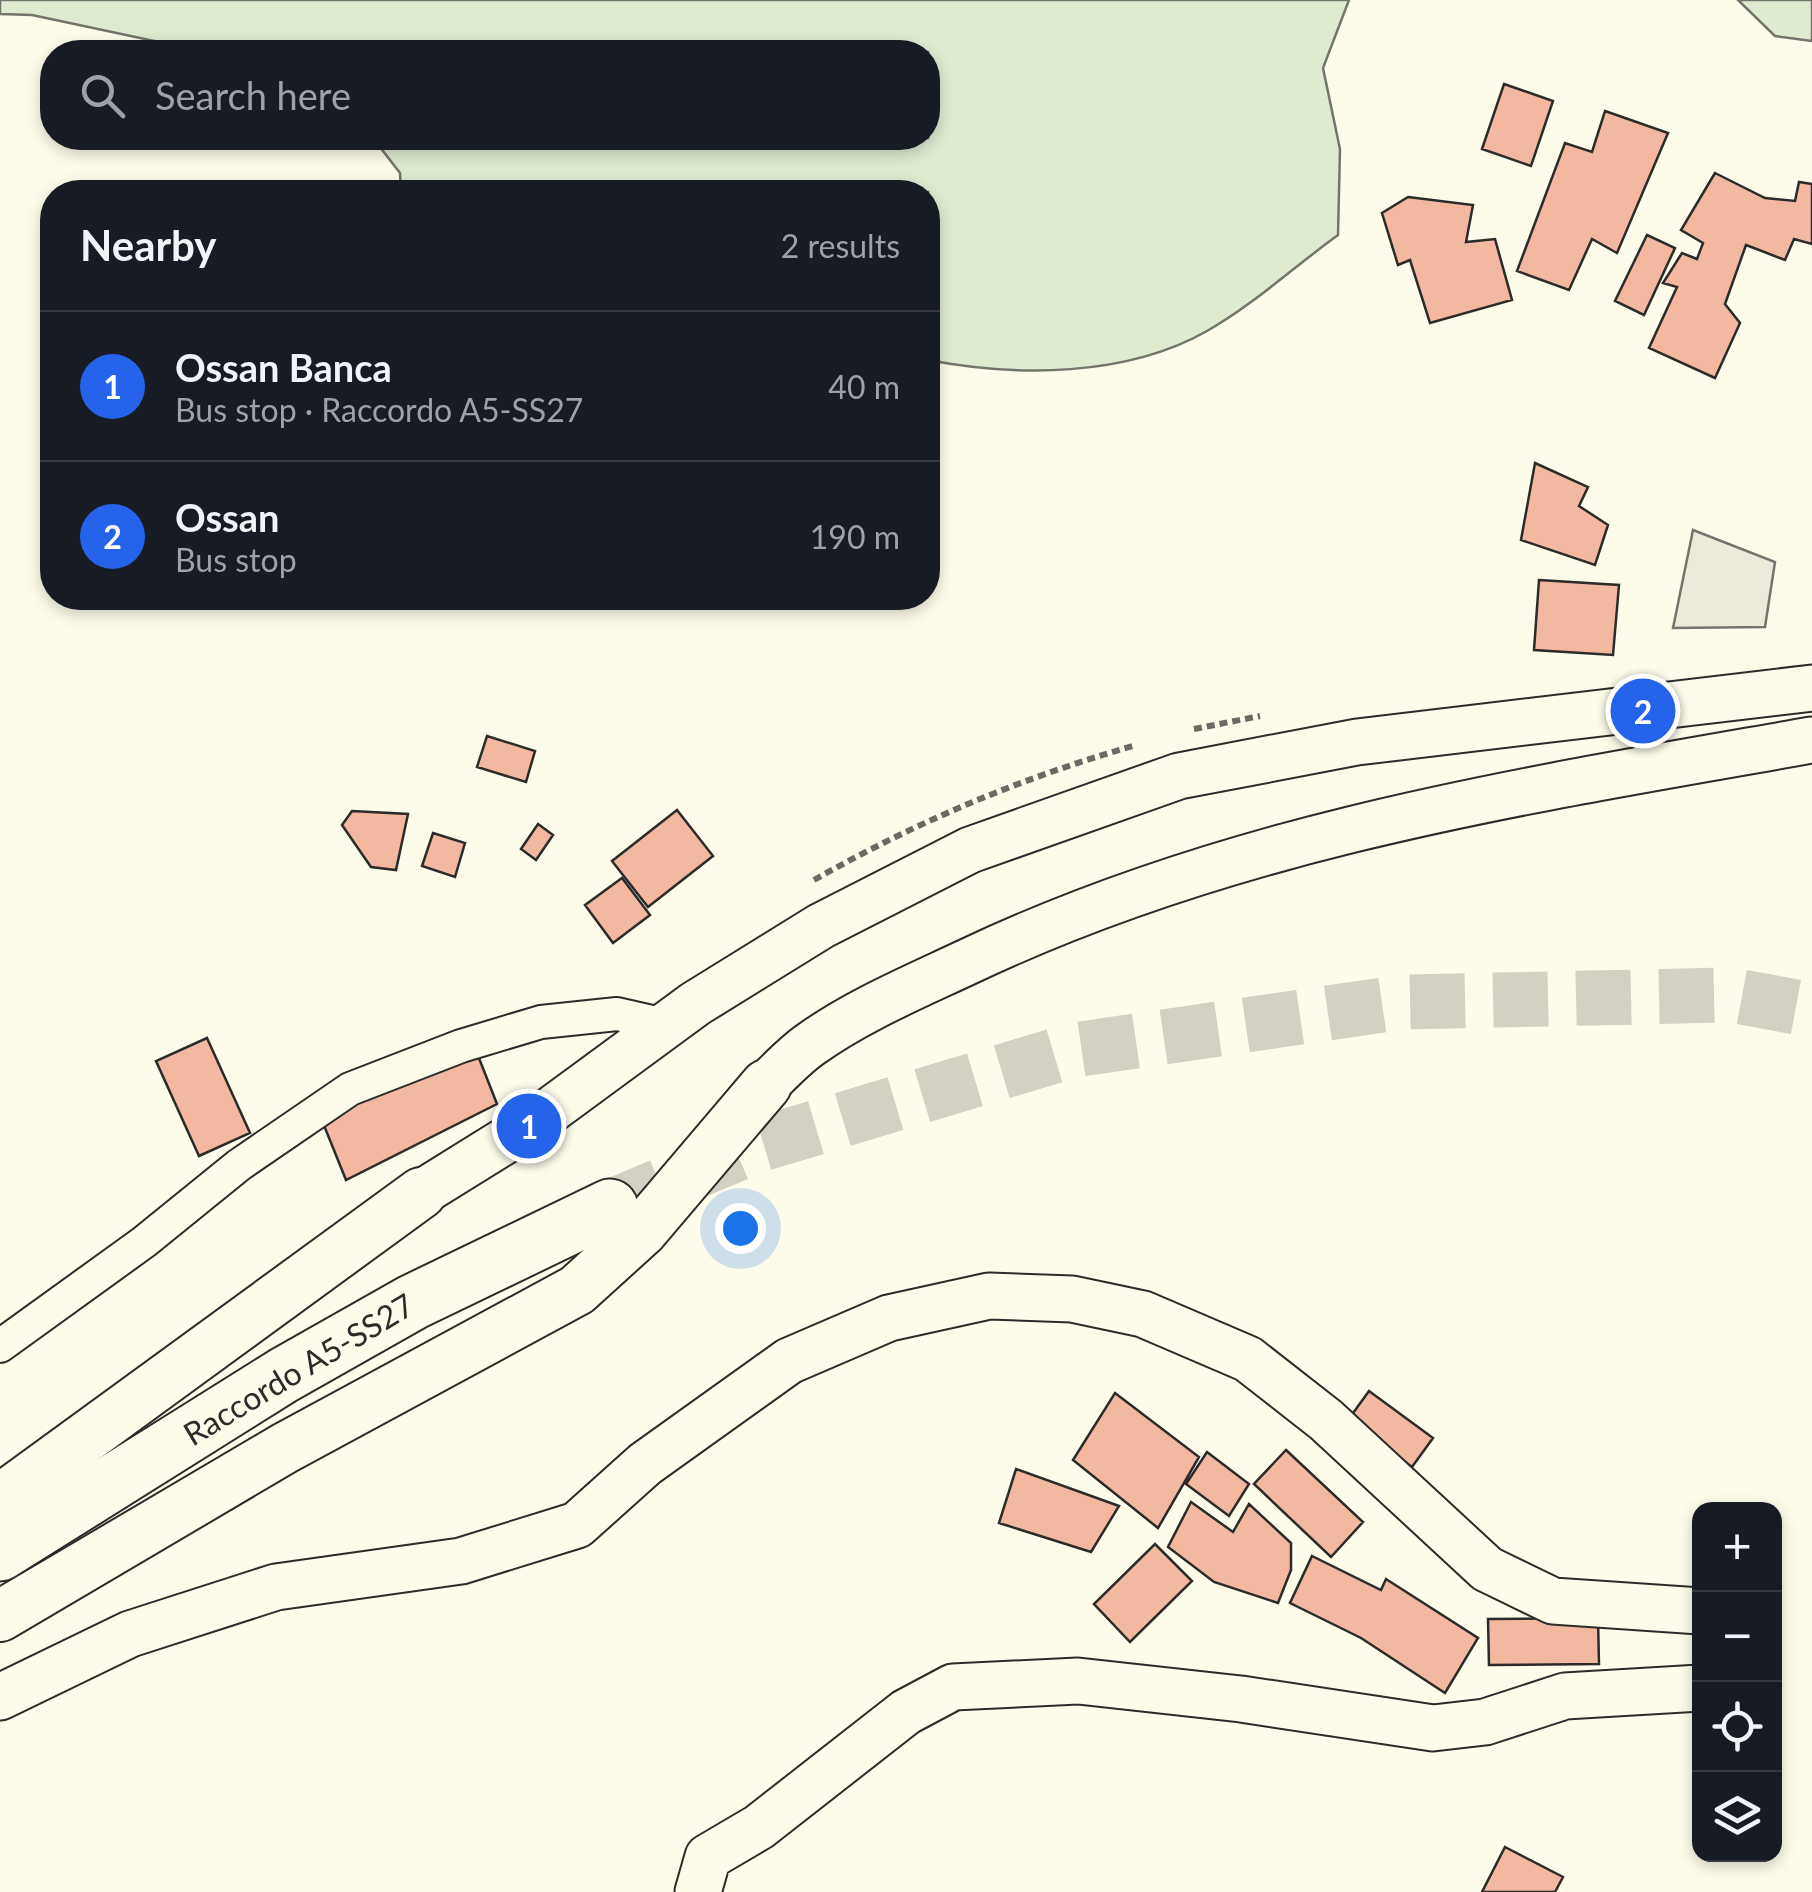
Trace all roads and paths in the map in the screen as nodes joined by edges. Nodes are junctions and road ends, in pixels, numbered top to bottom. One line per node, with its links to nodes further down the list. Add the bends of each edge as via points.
1 (1812, 688): 3 (street, via 1357,742 1179,776 970,850 822,926)
2 (1812, 740): 4 (street, via 1420,810 1198,870 1019,937 920,984 810,1044)
3 (670, 1026): 5 (street); 7 (street, via 618,1014 542,1022 350,1089)
4 (766, 1085): 11 (main road, via 642,1232 578,1290 285,1448)
5 (422, 1193): 8 (main road)
6 (610, 1208): 9 (highway, Raccordo A5-SS27, via 364,1329)
7 (0, 1346)
8 (0, 1500)
9 (0, 1554)
10 (1692, 1610): 13 (street, via 1553,1600 1487,1569 1326,1420 1248,1358 1143,1314 1072,1299 989,1296 888,1318 789,1361 645,1464 577,1524 461,1562 276,1586 130,1634)
11 (0, 1616)
12 (1692, 1691): 14 (street, via 1565,1696 1485,1722 1432,1728 1078,1681 953,1688 906,1712 708,1857)
13 (0, 1696)
14 (698, 1892)

